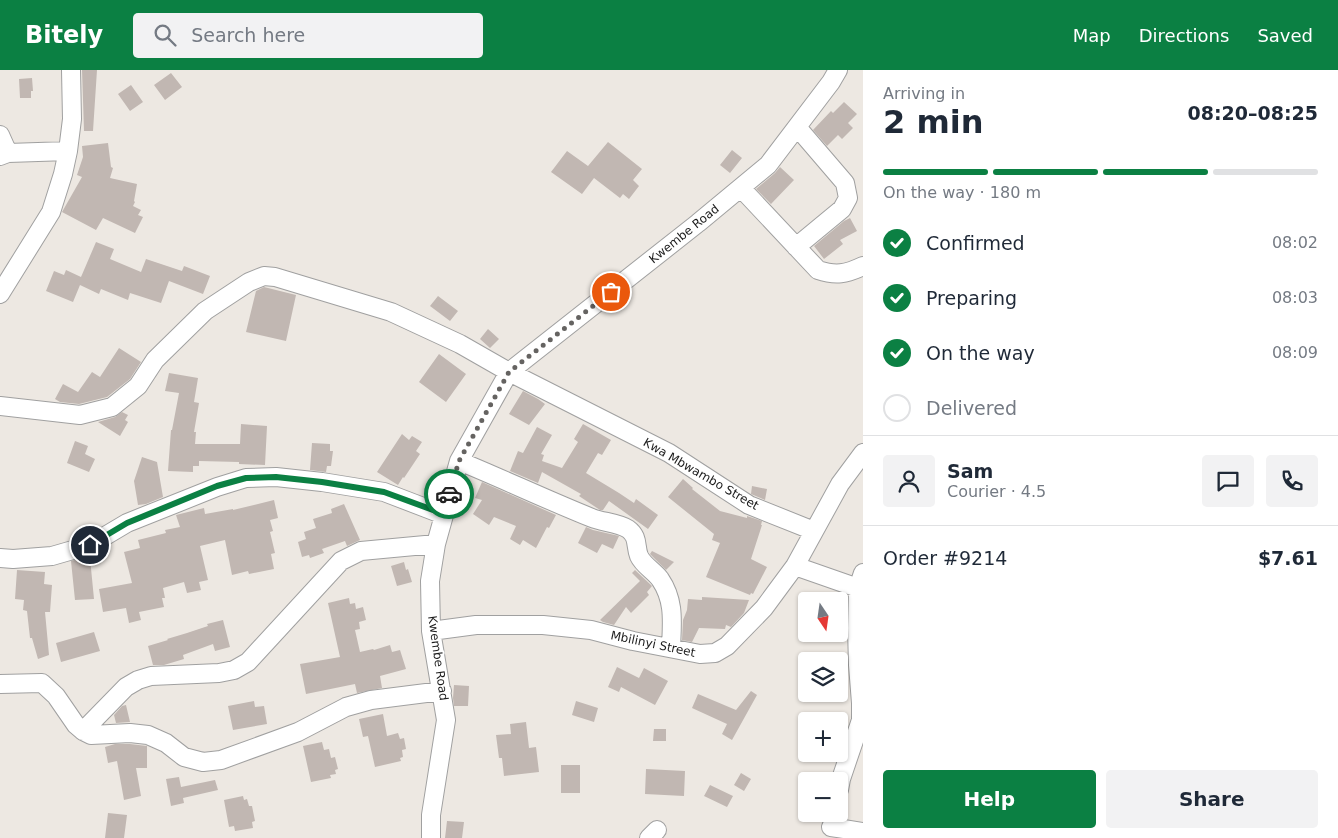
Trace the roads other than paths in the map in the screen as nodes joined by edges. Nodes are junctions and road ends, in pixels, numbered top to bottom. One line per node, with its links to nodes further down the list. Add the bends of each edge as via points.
1 (72, 70): 5 (street)
2 (838, 70): 3 (street, Kwembe Road)
3 (797, 128): 7 (street, Kwembe Road, via 768,165); 8 (street, via 845,184 848,198 842,209)
4 (0, 135): 6 (street)
5 (68, 151): 6 (street); 10 (street, via 51,212)
6 (4, 154)
7 (741, 188): 8 (street); 11 (street, Kwembe Road)
8 (796, 247): 9 (street, via 818,270 830,274)
9 (863, 266)
10 (0, 294)
11 (509, 372): 12 (street, Kwa Mbwambo Street, via 460,344 391,312 264,276 205,310 155,360 138,386 112,407 80,415); 14 (street, Kwembe Road); 16 (street, Kwa Mbwambo Street, via 669,453 749,505)
12 (0, 406)
13 (863, 453): 16 (street, Mbilinyi Street, via 840,484)
14 (459, 461): 15 (street, Kwembe Road); 22 (street, via 633,533 640,557 668,594 672,607)
15 (444, 514): 17 (street, Kwembe Road); 18 (street, via 384,492 276,477 246,478 217,486 127,523 90,545 52,556)
16 (814, 530): 19 (street, Mbilinyi Street)
17 (436, 544): 21 (street, Kwembe Road, via 430,582); 25 (street, via 361,551 341,561 248,662 234,670 219,673 152,676 138,680 126,687)
18 (0, 558)
19 (795, 566): 20 (street); 22 (street, Mbilinyi Street, via 764,608 727,646 715,653 700,654)
20 (861, 581): 26 (street, via 857,628)
21 (431, 631): 22 (street, Mbilinyi Street, via 476,625 543,625 591,630); 24 (street, Kwembe Road)
22 (671, 648)
23 (0, 684): 25 (street, via 42,683)
24 (442, 691): 25 (street, via 371,700 346,707 290,735 222,760 203,762 184,757 166,743 148,735 92,735); 30 (street, Kwembe Road, via 446,720 431,815)
25 (82, 731)
26 (860, 737): 27 (street)
27 (844, 772)
28 (831, 826): 29 (street)
29 (863, 832)
30 (431, 838)

